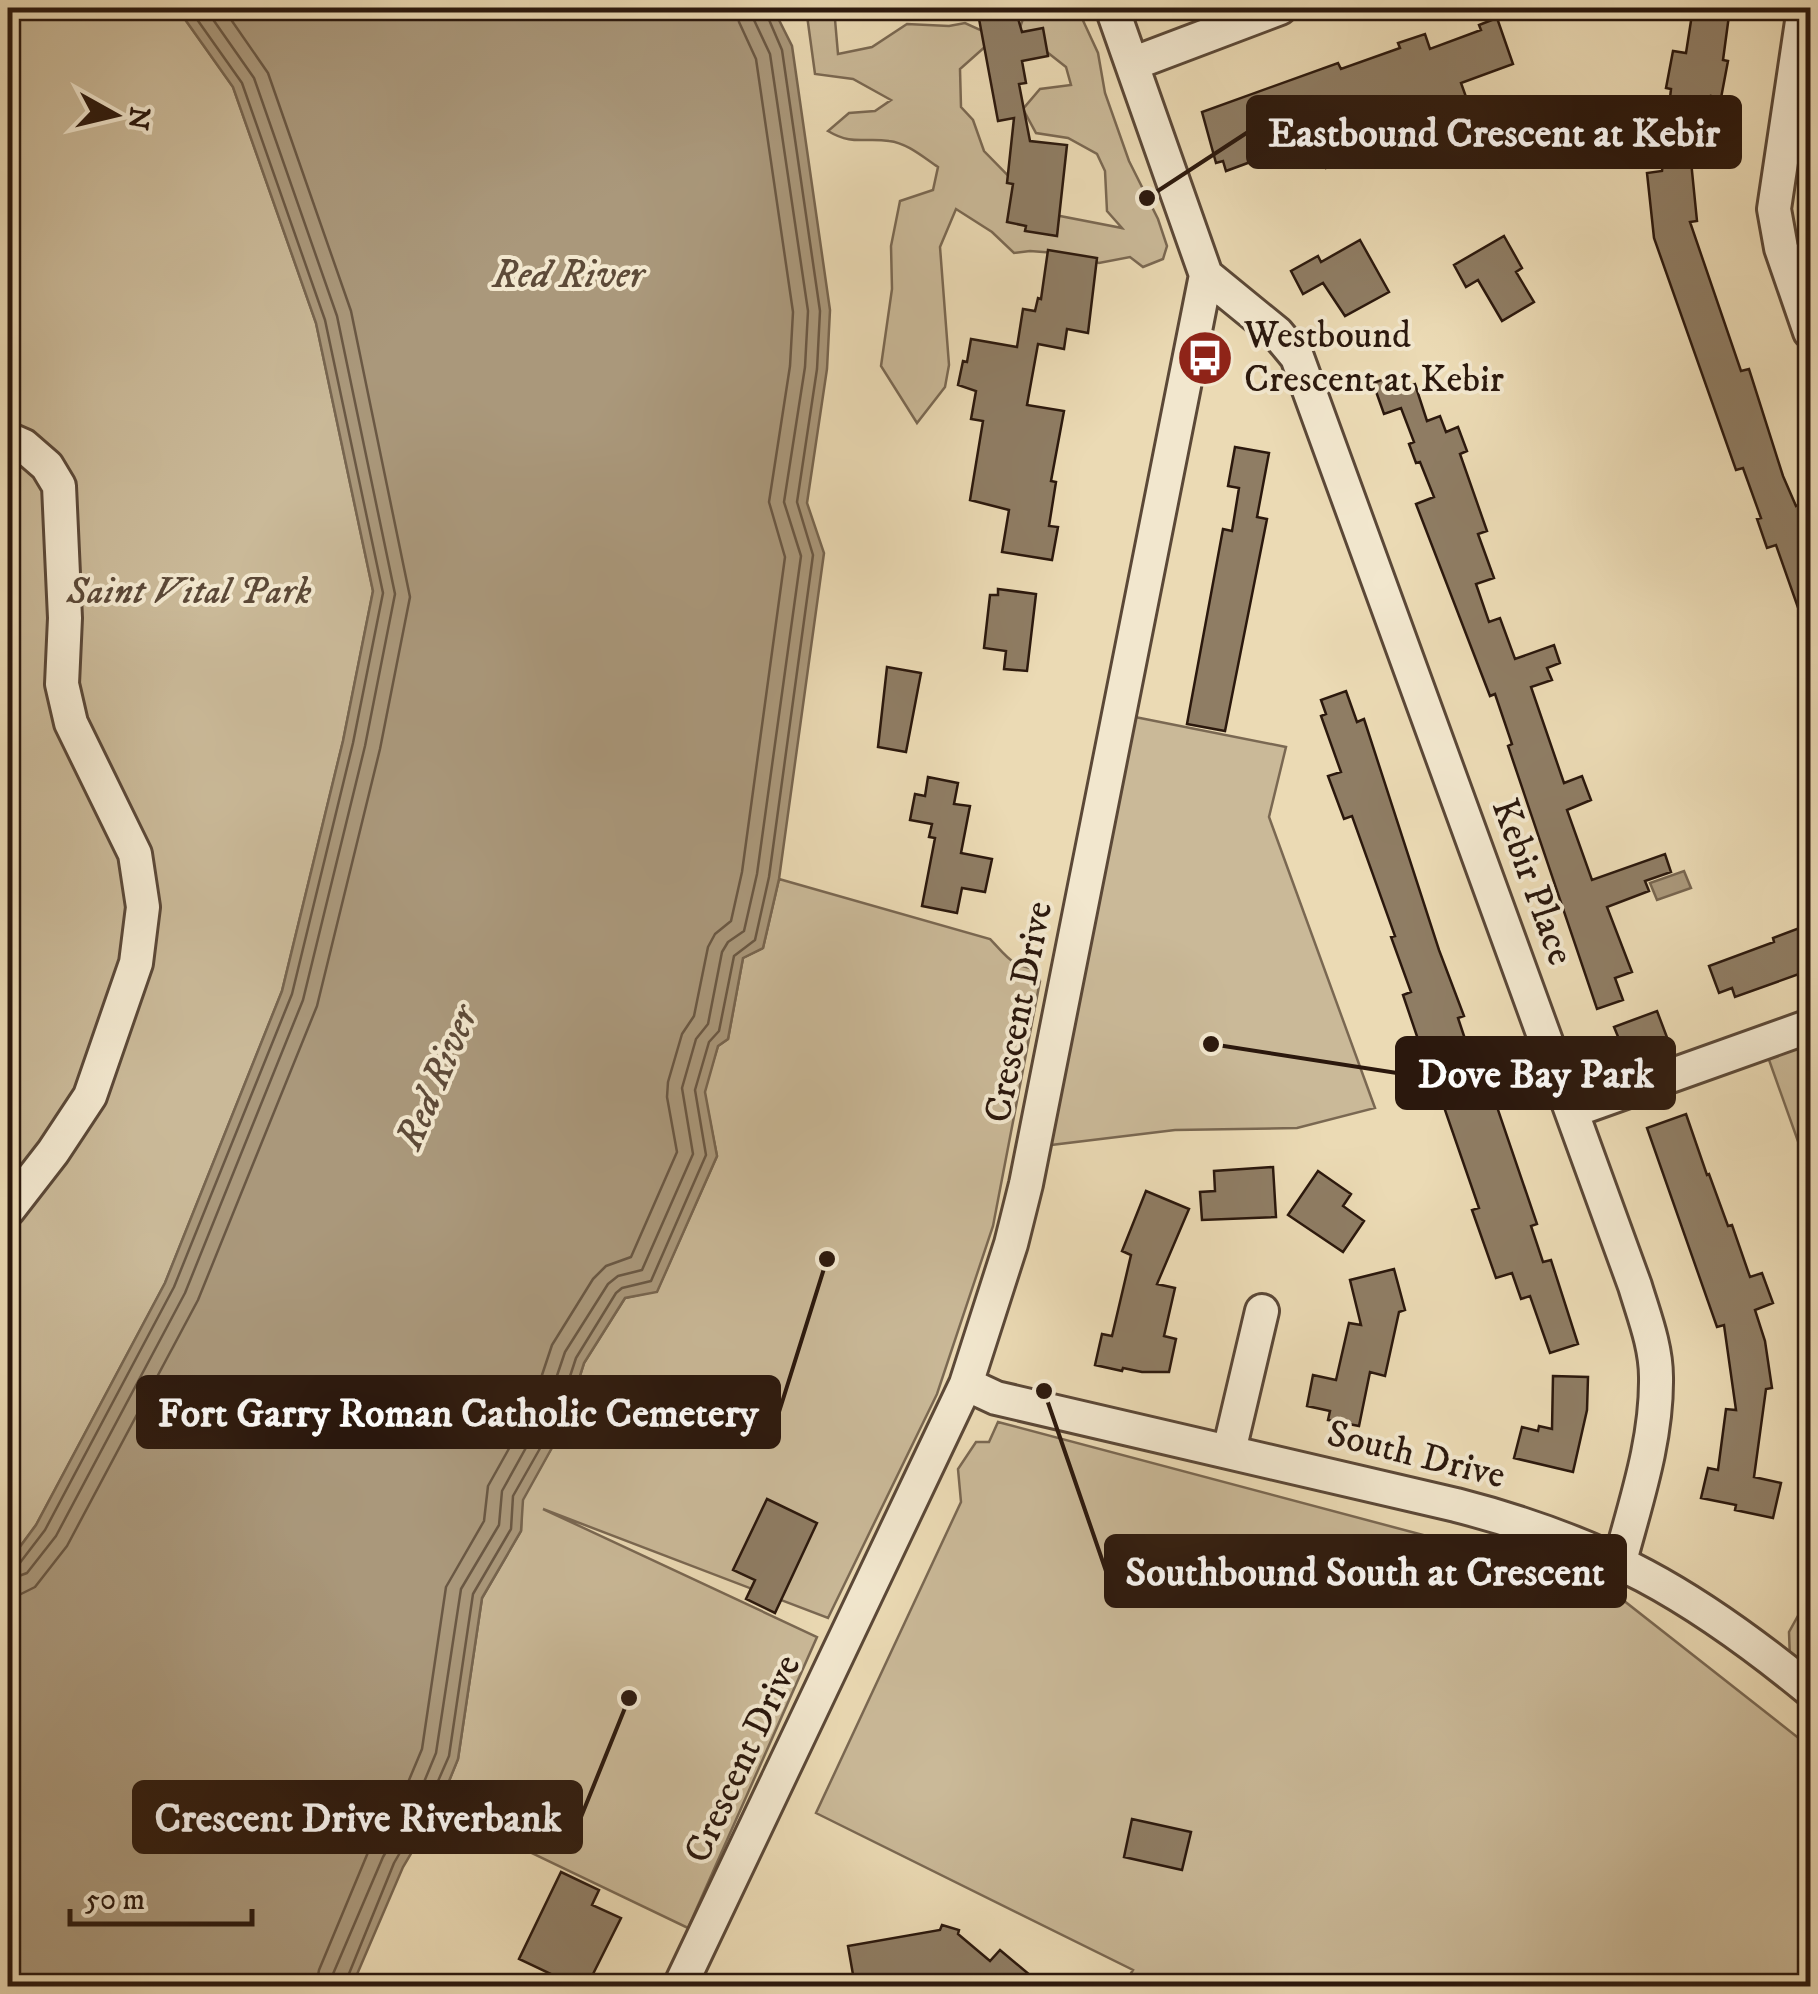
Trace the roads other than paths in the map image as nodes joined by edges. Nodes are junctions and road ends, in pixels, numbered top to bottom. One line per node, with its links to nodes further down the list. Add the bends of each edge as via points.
1 (1112, 8): 4 (street)
2 (1280, 8): 4 (street)
3 (1804, 8): 5 (street)
4 (1132, 64): 6 (street)
5 (1802, 84): 7 (street, via 1774,208)
6 (1206, 274): 10 (street, Kebir Place, via 1297,357); 13 (street, Crescent Drive, via 1026,1184)
7 (1810, 332)
8 (8, 438): 11 (street, via 46,466 59,486 62,684 72,723 134,854 144,907 136,963 90,1096)
9 (1810, 1026): 10 (street)
10 (1572, 1112): 15 (street, Kebir Place, via 1651,1338 1656,1375 1653,1434)
11 (8, 1210)
12 (1262, 1311): 14 (street)
13 (966, 1384): 14 (street, South Drive, via 996,1398); 17 (street, Crescent Drive)
14 (1229, 1451): 15 (street, South Drive, via 1524,1523)
15 (1620, 1561): 16 (street, South Drive, via 1723,1621)
16 (1810, 1690)
17 (680, 1986)

